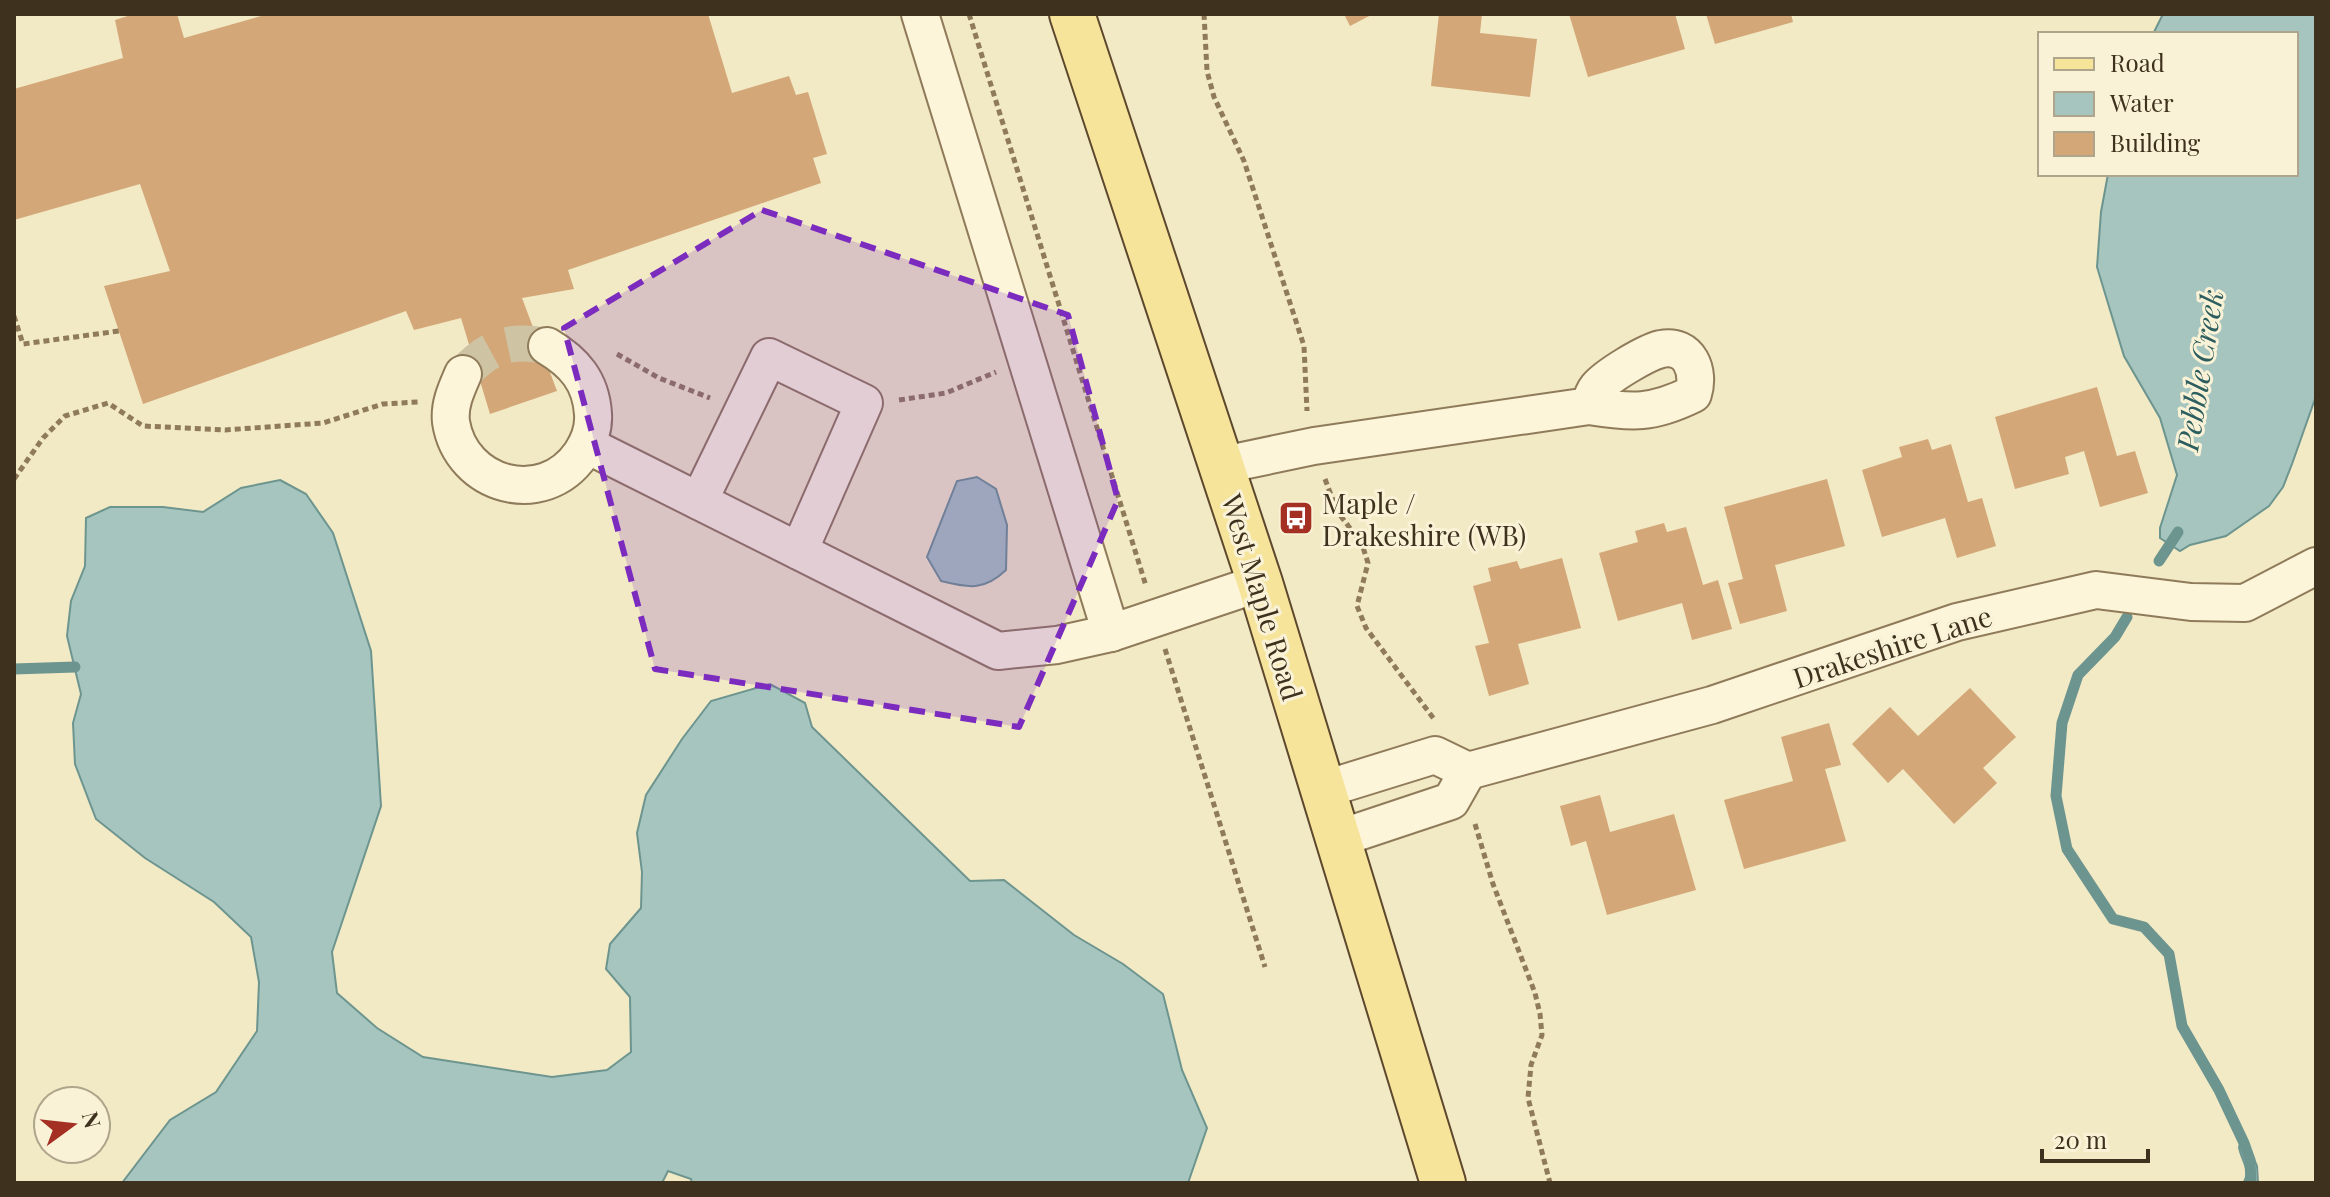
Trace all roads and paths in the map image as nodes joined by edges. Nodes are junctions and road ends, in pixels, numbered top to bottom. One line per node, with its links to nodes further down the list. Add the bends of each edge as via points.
1 (920, 14): 9 (street)
2 (969, 14): 22 (path)
3 (1072, 14): 16 (main road, West Maple Road)
4 (1204, 14): 15 (path, via 1214,97 1244,161 1304,346)
5 (14, 316): 6 (path, via 23,344)
6 (119, 331)
7 (547, 346): 14 (street, via 583,376 592,398 594,422)
8 (617, 354): 13 (path, via 659,378)
9 (1028, 363): 11 (path, via 946,393); 23 (street)
10 (457, 391): 14 (street, via 451,419 456,442 487,477 510,485 555,478); 17 (path, via 383,404 323,423 225,430 143,426 108,403 65,416)
11 (864, 403): 13 (street, via 769,357); 19 (street)
12 (1589, 406): 15 (street)
13 (743, 409): 18 (street)
14 (587, 445): 18 (street)
15 (1314, 446): 16 (street); 24 (path, via 1337,511 1362,544 1368,563 1357,606 1366,628)
16 (1223, 465): 21 (main road, West Maple Road)
17 (14, 479)
18 (699, 501): 19 (street)
19 (799, 551): 23 (street, via 998,651)
20 (2316, 566): 25 (street, Drakeshire Lane, via 2245,603 2096,590 1957,622 1712,705)
21 (1260, 583): 22 (street); 26 (main road, West Maple Road)
22 (1156, 619): 23 (street); 29 (path)
23 (1111, 633)
24 (1438, 724)
25 (1468, 771): 26 (street, via 1435,755); 28 (street, via 1451,801)
26 (1322, 790): 28 (main road, West Maple Road)
27 (1475, 823): 31 (path, via 1535,993 1542,1035 1531,1065 1528,1098)
28 (1337, 839): 30 (main road, West Maple Road)
29 (1265, 967)
30 (1443, 1183)
31 (1550, 1183)

